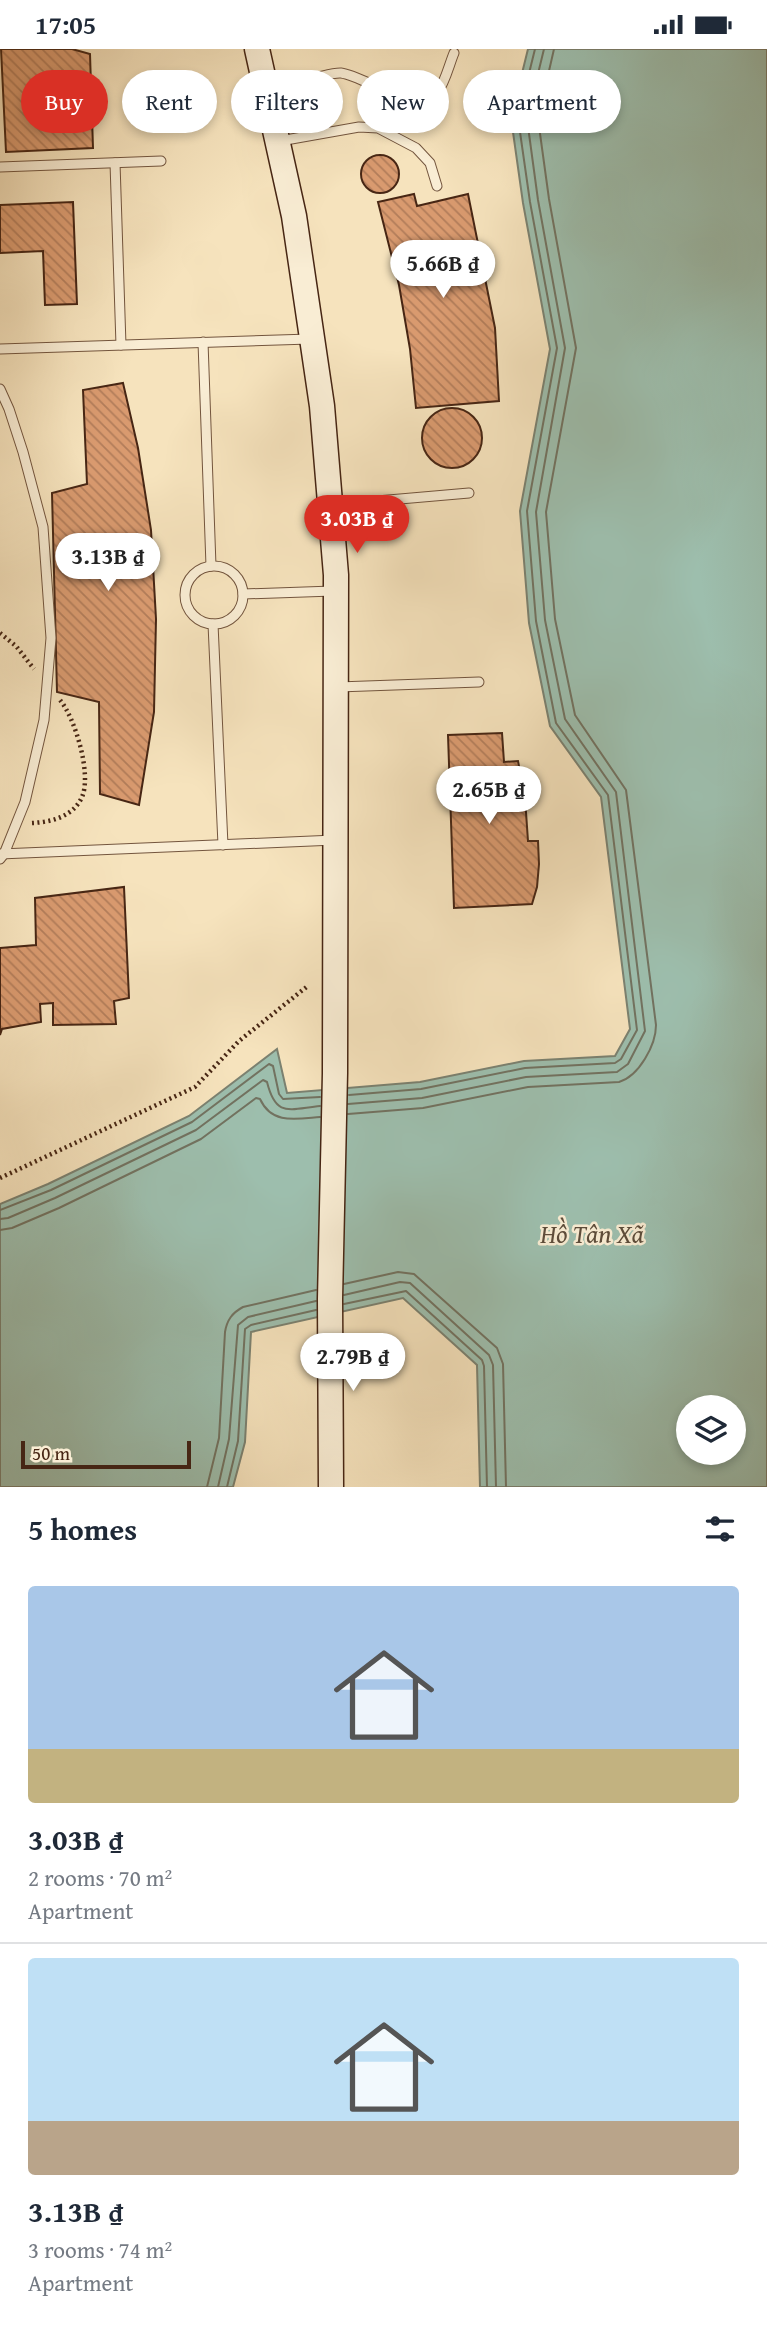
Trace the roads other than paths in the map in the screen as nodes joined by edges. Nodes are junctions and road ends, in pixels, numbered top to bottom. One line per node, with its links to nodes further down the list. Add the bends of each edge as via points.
1 (257, 49): 3 (street)
2 (454, 53): 4 (lane, via 436,94 425,100 408,99)
3 (261, 70)
4 (343, 73)
5 (276, 133): 6 (street)
6 (278, 142): 10 (lane, via 359,127 378,128 416,148 430,163); 11 (street)
7 (161, 162): 8 (lane)
8 (115, 163): 9 (lane); 13 (lane)
9 (0, 167)
10 (437, 186)
11 (312, 339): 12 (lane); 17 (street)
12 (203, 342): 13 (lane); 18 (lane)
13 (121, 345): 14 (lane)
14 (0, 349)
15 (0, 389): 26 (lane, via 43,527 51,638 44,720 25,802)
16 (469, 493): 17 (lane)
17 (330, 505): 19 (street)
18 (211, 566): 20 (lane, via 221,566 237,576); 21 (lane, via 195,572 185,596 197,618)
19 (336, 591): 20 (lane); 23 (street)
20 (243, 594): 21 (lane, via 238,612)
21 (213, 624): 25 (lane)
22 (479, 682): 23 (lane)
23 (337, 687): 24 (street)
24 (336, 840): 25 (lane); 27 (street)
25 (223, 845): 26 (lane)
26 (1, 855)
27 (331, 1487)

